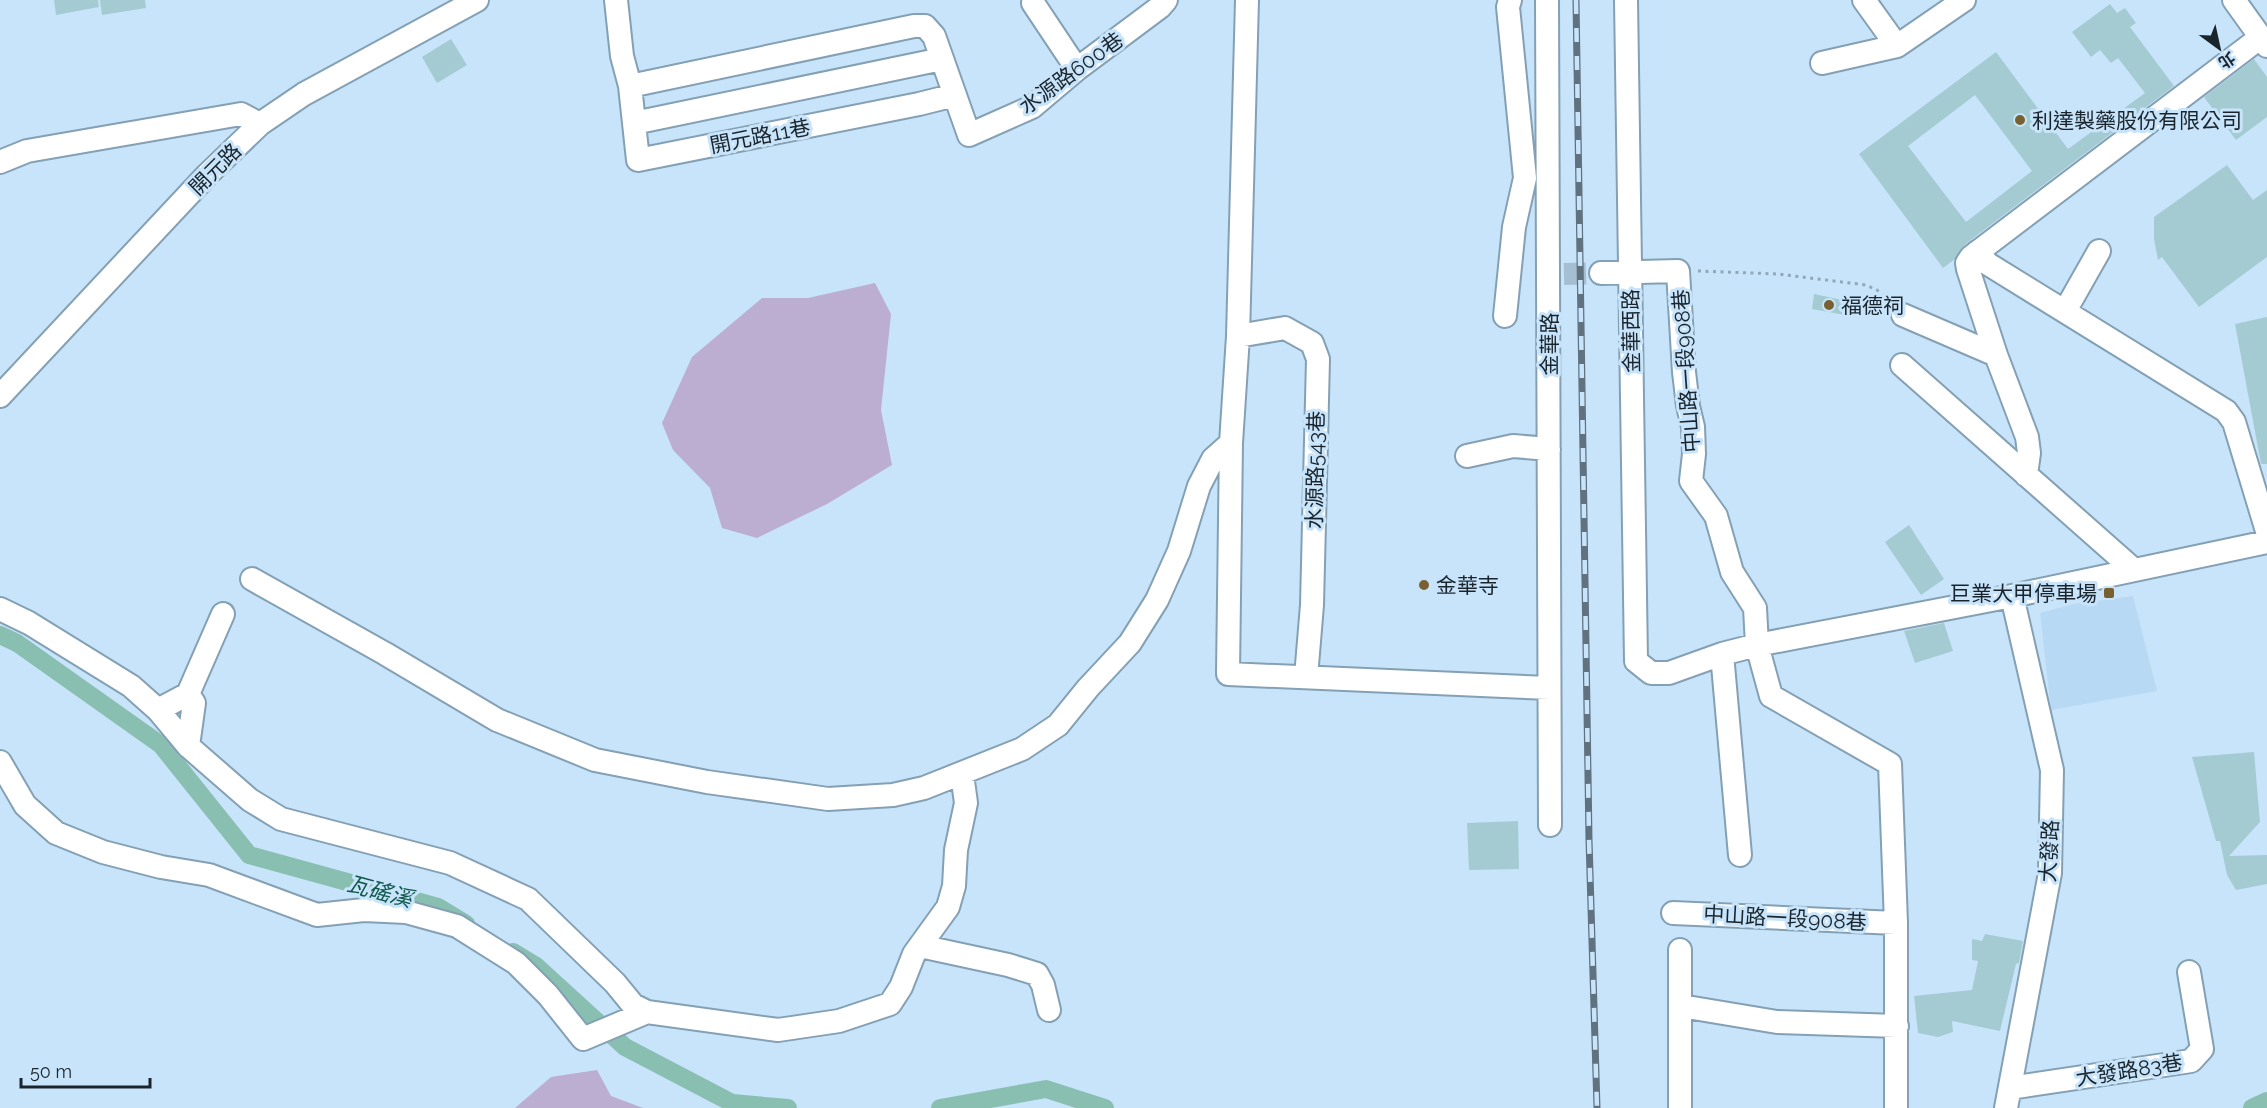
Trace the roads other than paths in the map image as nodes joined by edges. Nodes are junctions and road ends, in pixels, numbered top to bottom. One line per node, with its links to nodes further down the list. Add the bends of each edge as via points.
1 (477, 0): 20 (street, 開元路, via 304,94)
2 (616, 0): 17 (street, 開元路11巷, via 622,56)
3 (1166, 0): 16 (street, 水源路600巷)
4 (1248, 0): 29 (street)
5 (1510, 0): 28 (street, via 1525,178 1514,227)
6 (1547, 0): 34 (street, 金華路, via 1556,274)
7 (1626, 0): 24 (street, 金華西路)
8 (1864, 0): 13 (street)
9 (1964, 0): 13 (street)
10 (2234, 0): 12 (street)
11 (1033, 3): 16 (street)
12 (2264, 42): 23 (street)
13 (1897, 46): 15 (street)
14 (942, 59): 17 (street, via 930,31 925,26 914,26); 18 (street); 19 (street)
15 (1822, 63)
16 (1077, 69): 18 (street, 水源路600巷, via 1032,107 969,135)
17 (630, 86): 19 (street, 開元路11巷)
18 (955, 95): 19 (street, 開元路11巷, via 638,160)
19 (634, 123)
20 (260, 124): 21 (street, via 241,114 27,151); 32 (street, 開元路, via 207,175)
21 (0, 162)
22 (2099, 251): 26 (street)
23 (1977, 252): 26 (street, via 1988,264); 30 (street, via 1967,266)
24 (1630, 272): 25 (street, 中山路一段908巷); 44 (street, 中山路一段908巷, via 1678,271 1684,372 1693,427 1691,481 1716,516 1732,572 1755,608); 45 (street, 金華西路, via 1636,661 1651,673 1669,674)
25 (1601, 273)
26 (2065, 311): 37 (street, via 2226,411 2234,422)
27 (1903, 315): 30 (street)
28 (1505, 316)
29 (1238, 336): 33 (street); 46 (street, 水源路543巷, via 1285,328 1312,343 1318,359 1312,605)
30 (1996, 355): 36 (street, via 2027,437)
31 (1902, 365): 36 (street)
32 (0, 396)
33 (1231, 443): 46 (street, via 1228,674); 52 (street, via 1213,459 1199,486 1179,551 1157,600 1130,643 1058,725 1022,749)
34 (1549, 448): 35 (street, via 1513,446); 47 (street, 金華路)
35 (1467, 456)
36 (2026, 475): 39 (street)
37 (2267, 531)
38 (2267, 542): 39 (street)
39 (2134, 570): 41 (street)
40 (252, 579): 52 (street, via 497,720 595,760 707,782 828,799 893,795 924,789)
41 (2012, 596): 44 (street); 64 (street, 大發路, via 2052,770 2050,873)
42 (0, 609): 49 (street, via 131,686)
43 (223, 614): 48 (street)
44 (1757, 645): 45 (street); 56 (street, 中山路一段908巷, via 1771,696 1890,764)
45 (1722, 654): 54 (street)
46 (1306, 677): 47 (street)
47 (1549, 688): 53 (street, 金華路)
48 (188, 694): 49 (street); 50 (street, via 194,703)
49 (158, 710): 50 (street)
50 (188, 747): 62 (street, via 250,800 281,819 450,862 528,899 633,1005)
51 (0, 762): 62 (street, via 25,805 56,833 103,852 209,875 317,915 364,910 406,912 457,926 516,963 548,994 583,1039)
52 (962, 774): 57 (street, via 966,803 956,850 954,886 948,907)
53 (1550, 825)
54 (1740, 855)
55 (1673, 913): 56 (street, 中山路一段908巷)
56 (1896, 923): 63 (street, 中山路一段908巷)
57 (920, 946): 61 (street, via 1036,974); 62 (street, via 890,1004 839,1021 778,1030)
58 (1680, 950): 60 (street)
59 (2189, 972): 64 (street, 大發路83巷, via 2202,1049 2191,1061)
60 (1681, 1006): 63 (street, via 1777,1022); 65 (street)
61 (1049, 1010)
62 (647, 1012)
63 (1897, 1026): 66 (street, 中山路一段908巷)
64 (2008, 1098)
65 (1681, 1108)
66 (1896, 1108)

